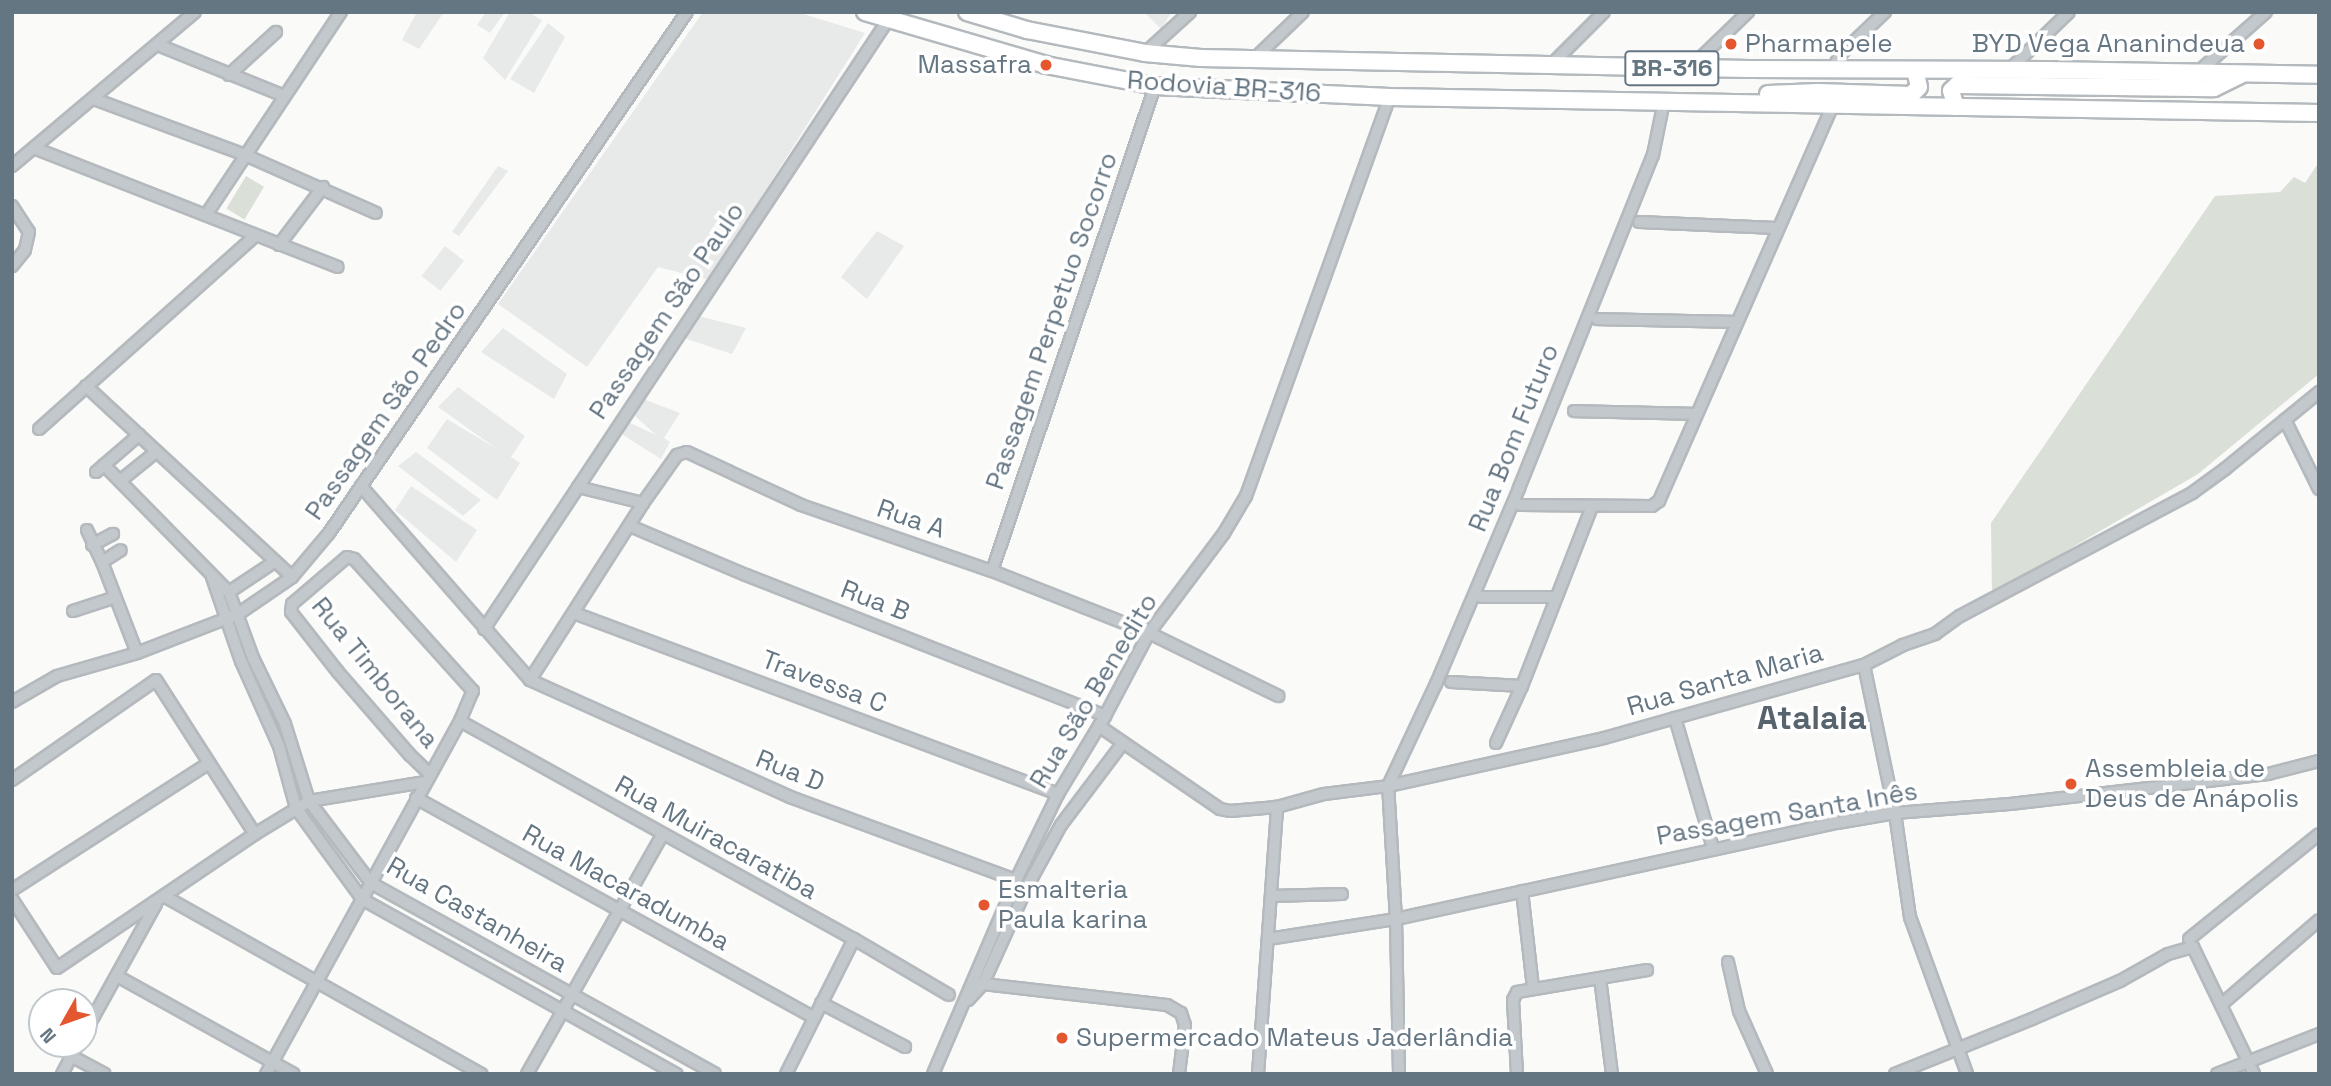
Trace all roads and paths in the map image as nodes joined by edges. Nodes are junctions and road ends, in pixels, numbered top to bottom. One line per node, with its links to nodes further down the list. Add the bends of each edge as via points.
1 (195, 12): 15 (street)
2 (341, 12): 28 (street)
3 (687, 12): 60 (street, Passagem São Pedro)
4 (865, 12): 13 (highway, Rodovia BR-316 / BR-316)
5 (967, 12): 16 (highway, BR-316, via 1027,30)
6 (1190, 12): 16 (street)
7 (1303, 12): 17 (street)
8 (1604, 12): 18 (street)
9 (1748, 12): 19 (street)
10 (1885, 12): 20 (street, via 1841,54)
11 (2069, 12): 22 (street)
12 (2266, 12): 23 (street)
13 (888, 20): 27 (highway, Rodovia BR-316 / BR-316, via 1046,65); 61 (street, Passagem São Paulo)
14 (276, 32): 25 (street)
15 (158, 45): 25 (street); 30 (street)
16 (1145, 53): 17 (highway, BR-316)
17 (1253, 60): 18 (highway, BR-316)
18 (1550, 66): 19 (highway, BR-316)
19 (1690, 68): 20 (highway, BR-316)
20 (1832, 70): 21 (highway, BR-316)
21 (1915, 70): 22 (highway, BR-316); 32 (highway, via 1919,87 1911,94 1758,94)
22 (2009, 70): 23 (highway, BR-316)
23 (2197, 73): 24 (highway, BR-316)
24 (2243, 74): 26 (highway, BR-316); 34 (highway, via 2214,88 1957,85 1951,91)
25 (229, 75): 28 (street)
26 (2319, 75)
27 (1155, 86): 29 (highway, Rodovia BR-316 / BR-316); 74 (street, Passagem Perpetuo Socorro)
28 (284, 96): 37 (street)
29 (1390, 97): 31 (highway, Rodovia BR-316 / BR-316); 84 (street, Rua São Benedito, via 1246,496)
30 (94, 99): 36 (street); 37 (street)
31 (1664, 101): 32 (highway, BR-316); 104 (street, Rua Bom Futuro, via 1653,155 1622,232 1436,684)
32 (1732, 103): 33 (highway, BR-316)
33 (1833, 105): 34 (highway, BR-316); 44 (street)
34 (1956, 107): 35 (highway, BR-316)
35 (2319, 113)
36 (34, 148): 38 (street); 42 (street)
37 (245, 155): 39 (street); 42 (street)
38 (12, 166)
39 (323, 187): 41 (street); 46 (street)
40 (12, 206): 47 (street, via 29,232 25,250)
41 (376, 213)
42 (206, 215): 45 (street)
43 (1639, 222): 44 (street)
44 (1777, 228): 50 (street)
45 (255, 236): 46 (street); 51 (street)
46 (279, 245): 48 (street)
47 (12, 266)
48 (338, 267)
49 (1597, 319): 50 (street)
50 (1735, 322): 54 (street)
51 (86, 386): 56 (street); 57 (street)
52 (2319, 392): 55 (street, Rua Santa Maria)
53 (1574, 411): 54 (street)
54 (1695, 414): 65 (street, via 1659,501 1652,506)
55 (2286, 420): 62 (street); 88 (street, Rua Santa Maria, via 2192,493 1960,616 1935,634)
56 (39, 429)
57 (139, 435): 58 (street); 59 (street, via 100,468)
58 (156, 452): 59 (street); 72 (street)
59 (120, 481): 73 (street)
60 (361, 486): 75 (street, Passagem São Pedro); 83 (street, Rua D)
61 (578, 487): 63 (street); 83 (street, Passagem São Paulo)
62 (2319, 489)
63 (643, 503): 66 (street); 74 (street, Rua A, via 677,455 687,452 801,505)
64 (1520, 505): 65 (street)
65 (1592, 506): 78 (street)
66 (630, 526): 81 (street); 94 (street, Rua B)
67 (86, 530): 69 (street)
68 (113, 534): 69 (street)
69 (92, 545): 71 (street)
70 (121, 550): 71 (street)
71 (102, 562): 79 (street)
72 (274, 562): 75 (street); 76 (street)
73 (210, 571): 76 (street); 82 (street)
74 (992, 571): 84 (street, Rua A)
75 (292, 578): 82 (street, Passagem São Pedro)
76 (229, 592): 82 (street)
77 (1481, 597): 78 (street)
78 (1555, 597): 91 (street)
79 (113, 598): 80 (street); 85 (street)
80 (73, 611)
81 (574, 612): 89 (street); 105 (street, Travessa C)
82 (233, 616): 85 (street, Passagem São Pedro); 86 (street, Rua Castanheira); 87 (street, Rua Castanheira)
83 (484, 629): 89 (street, Rua D)
84 (1149, 633): 92 (street, Rua A); 94 (street, Rua São Benedito)
85 (137, 653): 93 (street, Passagem São Pedro, via 57,677)
86 (253, 658): 87 (street); 107 (street, Rua Castanheira, via 285,724)
87 (241, 661): 109 (street, Rua Castanheira, via 279,746)
88 (1864, 665): 95 (street, Rua Santa Maria); 110 (street)
89 (530, 680): 115 (street, Rua D, via 790,797)
90 (1451, 682): 91 (street)
91 (1522, 685): 99 (street)
92 (1278, 696)
93 (12, 702)
94 (1105, 716): 97 (street, Rua São Benedito)
95 (1675, 718): 104 (street, Rua Santa Maria); 114 (street)
96 (460, 721): 102 (street); 102 (street, Rua Timborana, via 473,691 354,559 342,560 292,604 294,617); 113 (street, Rua Muiracaratiba)
97 (1099, 726): 98 (street, Rua Santa Maria); 105 (street, Rua São Benedito)
98 (1124, 743): 108 (street, Rua Santa Maria, via 1220,809); 135 (street, Rua São Benedito, via 1061,825)
99 (1496, 743)
100 (2319, 761): 110 (street, Passagem Santa Inês, via 2268,775)
101 (209, 763): 103 (street, via 156,680); 111 (street); 117 (street)
102 (427, 778): 106 (street); 107 (street)
103 (12, 780)
104 (1388, 786): 108 (street, Rua Santa Maria, via 1324,794); 125 (street)
105 (1058, 794): 115 (street, Rua São Benedito)
106 (416, 798): 116 (street); 124 (street, Rua Macaradumba)
107 (309, 801): 109 (street); 116 (street, Rua Castanheira)
108 (1277, 807): 120 (street)
109 (296, 808): 111 (street); 122 (street, Rua Castanheira)
110 (1895, 813): 114 (street, Passagem Santa Inês); 147 (street, via 1910,917)
111 (255, 834): 121 (street)
112 (2319, 834): 129 (street)
113 (662, 835): 124 (street); 127 (street, Rua Muiracaratiba)
114 (1713, 848): 118 (street, Passagem Santa Inês)
115 (1016, 880): 139 (street, Rua São Benedito)
116 (370, 883): 122 (street); 137 (street, Rua Castanheira)
117 (12, 890)
118 (1522, 891): 125 (street, Passagem Santa Inês); 136 (street)
119 (1342, 894): 120 (street)
120 (1271, 896): 128 (street)
121 (161, 899): 123 (street, via 57,968); 132 (street); 134 (street)
122 (362, 899): 134 (street); 143 (street, Rua Castanheira)
123 (12, 900)
124 (620, 910): 137 (street); 144 (street, Rua Macaradumba)
125 (1396, 919): 128 (street, Passagem Santa Inês); 164 (street)
126 (2319, 920): 141 (street)
127 (854, 939): 138 (street, Rua Muiracaratiba); 140 (street)
128 (1268, 939): 163 (street)
129 (2191, 943): 141 (street); 147 (street, via 2120,981)
130 (1728, 962): 167 (street, via 1739,1011)
131 (1647, 970): 133 (street)
132 (117, 976): 142 (street); 151 (street)
133 (1600, 978): 136 (street); 166 (street)
134 (314, 982): 151 (street); 157 (street)
135 (983, 984): 139 (street, Rua São Benedito); 162 (street, via 1167,1005 1181,1013 1185,1026)
136 (1528, 988): 165 (street, via 1513,1000)
137 (571, 995): 143 (street); 160 (street, Rua Castanheira)
138 (949, 995)
139 (966, 1002): 152 (street, Rua São Benedito)
140 (821, 1003): 144 (street); 146 (street)
141 (2222, 1004): 150 (street)
142 (98, 1009)
143 (562, 1010): 158 (street); 159 (street, Rua Castanheira)
144 (813, 1017): 161 (street)
145 (2319, 1034): 150 (street)
146 (905, 1047)
147 (1957, 1050): 168 (street); 169 (street)
148 (70, 1058): 153 (street)
149 (75, 1058): 154 (street)
150 (2248, 1061): 170 (street); 171 (street)
151 (272, 1062): 155 (street); 156 (street)
152 (934, 1071)
153 (62, 1074)
154 (105, 1074)
155 (265, 1074)
156 (294, 1074)
157 (481, 1074)
158 (527, 1074)
159 (677, 1074)
160 (715, 1074)
161 (786, 1074)
162 (1179, 1074)
163 (1258, 1074)
164 (1399, 1074)
165 (1517, 1074)
166 (1612, 1074)
167 (1767, 1074)
168 (1895, 1074)
169 (1966, 1074)
170 (2217, 1074)
171 (2254, 1074)

